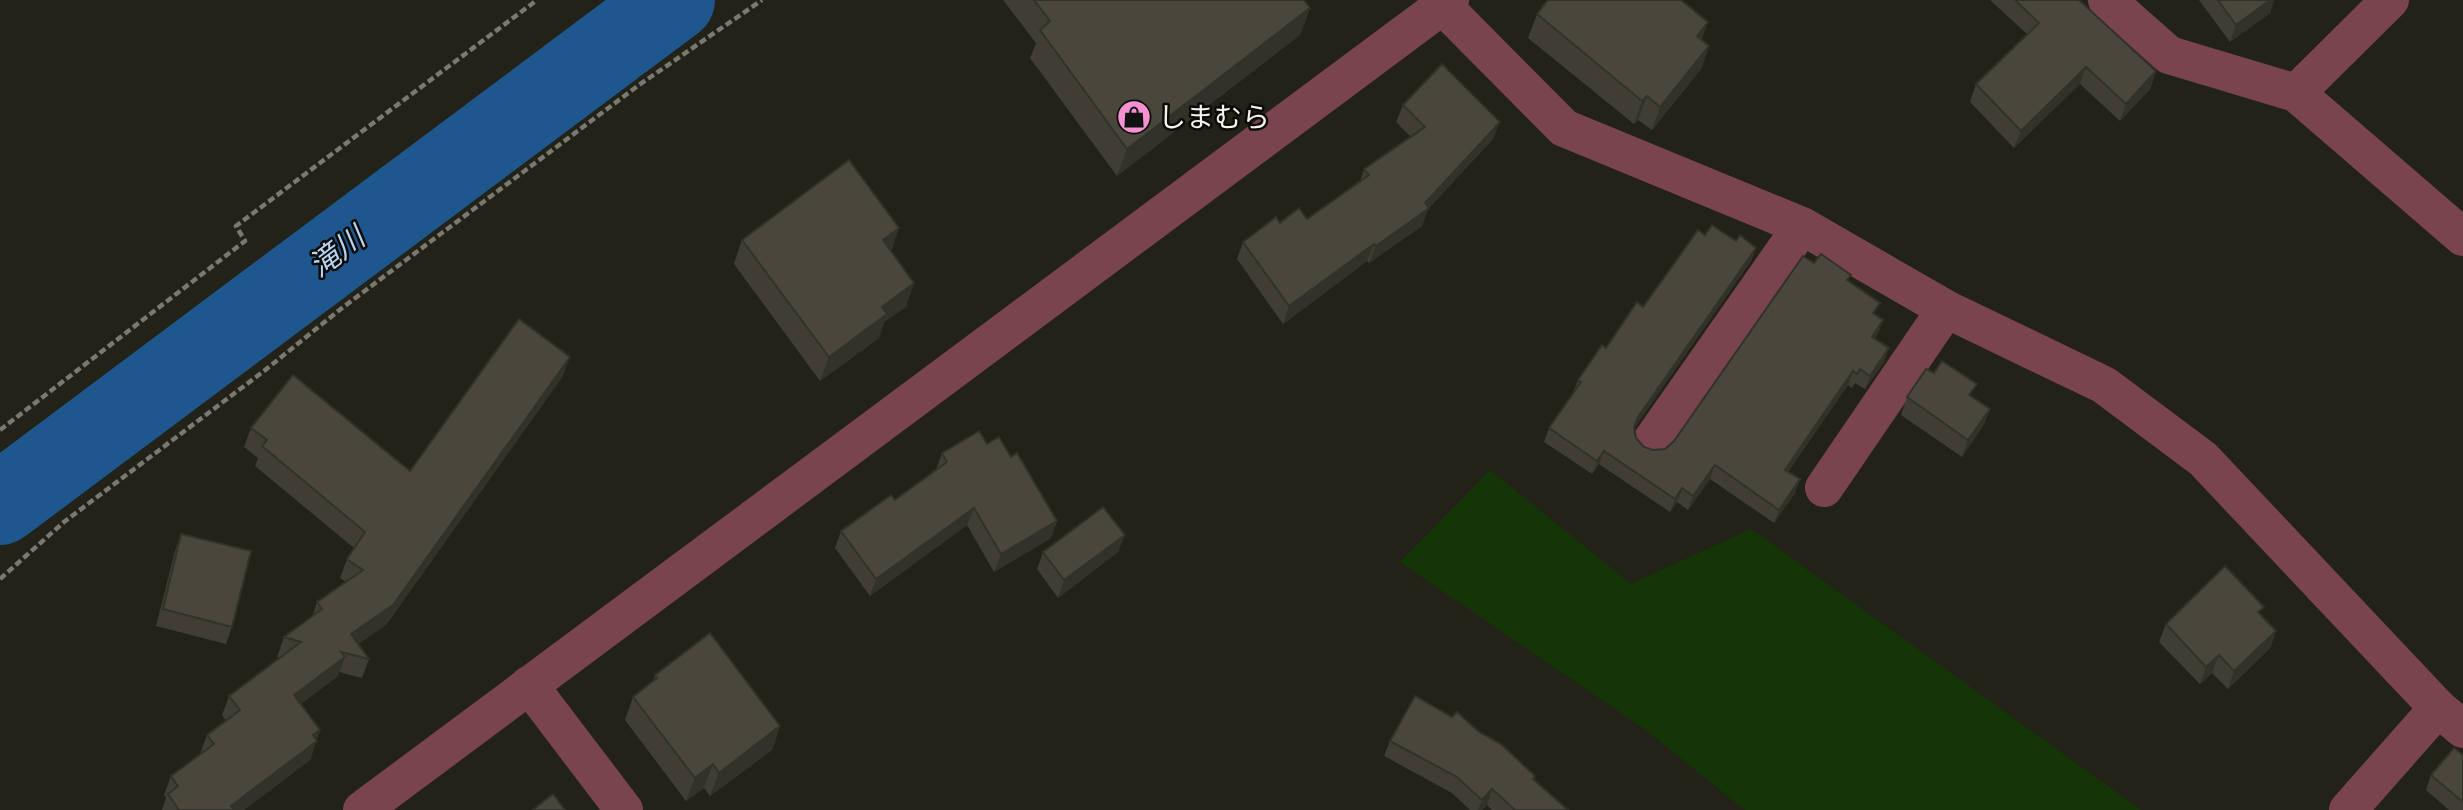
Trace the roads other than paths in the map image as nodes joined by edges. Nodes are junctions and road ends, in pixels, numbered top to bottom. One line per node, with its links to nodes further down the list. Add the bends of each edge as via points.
1 (2107, 0): 4 (street, via 2169,55)
2 (2390, 0): 4 (street)
3 (1446, 3): 5 (street, via 1563,128); 10 (street)
4 (2297, 93): 6 (street)
5 (1802, 226): 7 (street); 8 (street)
6 (2463, 237)
7 (1946, 309): 9 (street); 11 (street, via 2104,386 2203,459)
8 (1651, 442)
9 (1824, 488)
10 (528, 685): 12 (street); 13 (street)
11 (2451, 719): 14 (street)
12 (362, 810)
13 (624, 810)
14 (2348, 810)

